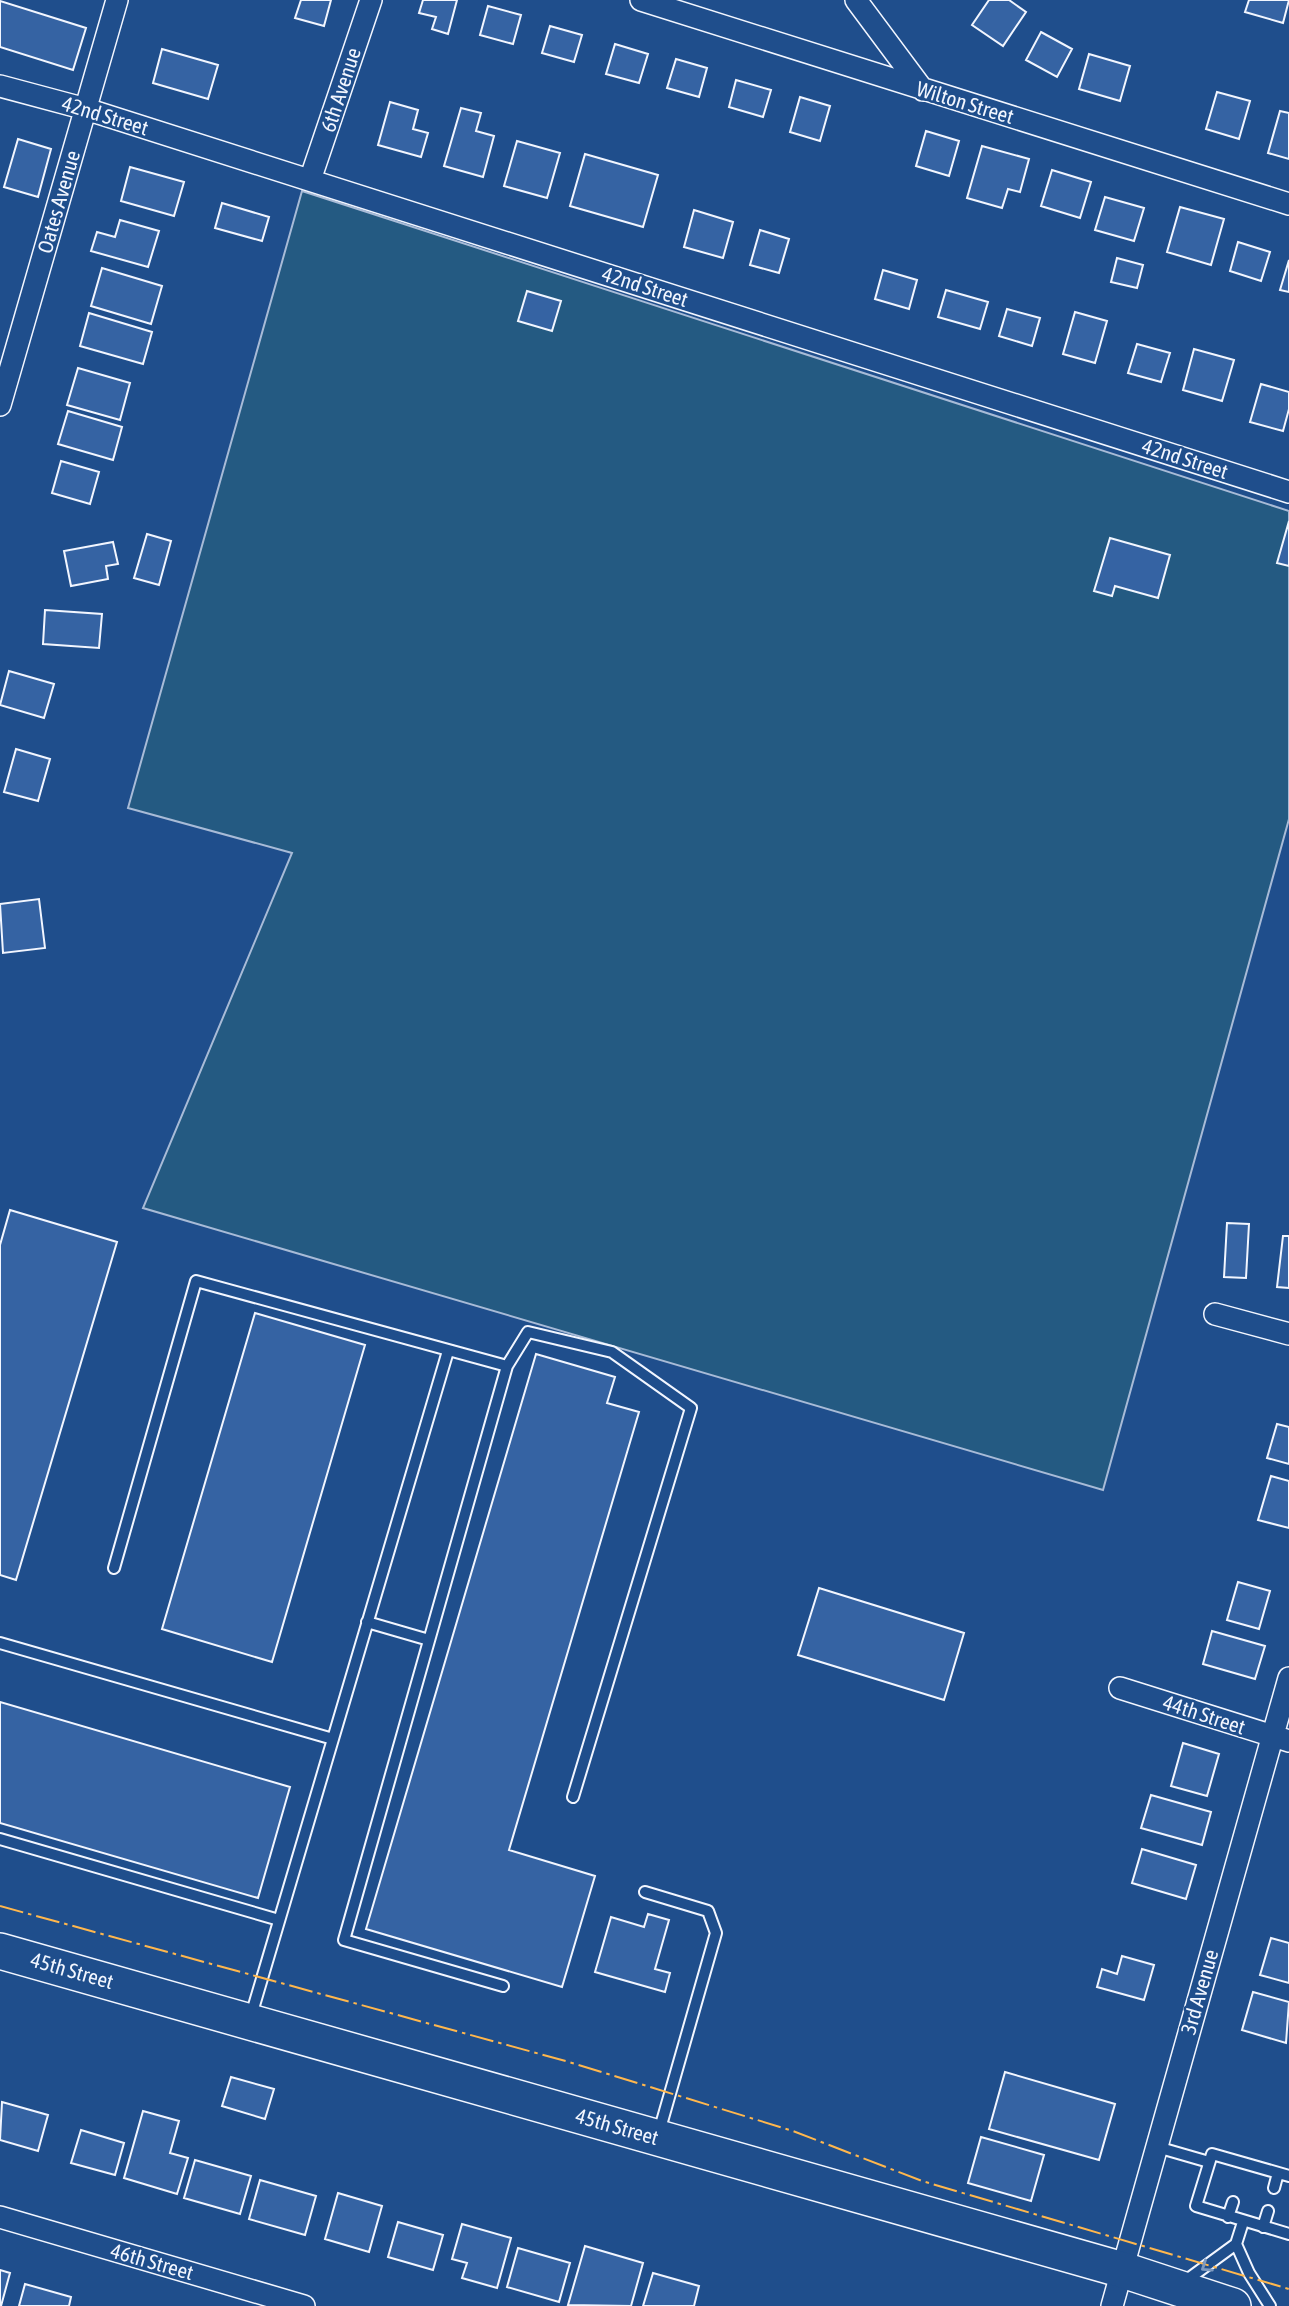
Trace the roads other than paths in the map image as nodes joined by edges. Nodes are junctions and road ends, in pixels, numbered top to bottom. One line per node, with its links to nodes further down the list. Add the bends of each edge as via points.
1 (117, 0): 7 (street, Oates Avenue)
2 (371, 0): 8 (street, 6th Avenue)
3 (641, 0): 6 (street, Wilton Street)
4 (856, 0): 6 (street)
5 (0, 86): 7 (street, 42nd Street)
6 (923, 90): 9 (street, Wilton Street)
7 (86, 109): 8 (street, 42nd Street); 10 (street, Oates Avenue)
8 (310, 180): 11 (street, 42nd Street)
9 (1289, 204)
10 (0, 405)
11 (1289, 492)
12 (1215, 1314): 13 (street)
13 (1289, 1334)
14 (447, 1351): 15 (lane); 16 (lane, via 196,1281); 17 (lane)
15 (507, 1366): 18 (lane); 24 (lane, via 528,1332 612,1352 691,1408)
16 (114, 1568)
17 (367, 1622): 18 (lane); 22 (lane)
18 (429, 1640): 29 (lane, via 344,1940)
19 (0, 1643): 22 (lane)
20 (1289, 1678): 23 (street, 3rd Avenue)
21 (1120, 1688): 23 (street, 44th Street)
22 (332, 1739): 27 (lane)
23 (1280, 1739): 32 (street, 3rd Avenue)
24 (573, 1797)
25 (0, 1839): 27 (lane)
26 (645, 1892): 31 (lane, via 708,1911 716,1933)
27 (279, 1920): 30 (lane)
28 (0, 1951): 30 (main road, 45th Street)
29 (503, 1986)
30 (249, 2021): 31 (main road, 45th Street)
31 (657, 2138): 46 (main road, 45th Street)
32 (1157, 2147): 33 (lane); 46 (street, 3rd Avenue)
33 (1209, 2162): 34 (lane, via 1212,2154); 41 (lane, via 1196,2206)
34 (1244, 2164): 35 (lane); 36 (lane)
35 (1284, 2175): 37 (lane)
36 (1240, 2177)
37 (1274, 2188)
38 (1233, 2202): 41 (lane)
39 (1268, 2211): 43 (lane)
40 (0, 2217): 48 (street, 46th Street)
41 (1228, 2217): 42 (lane)
42 (1243, 2222): 43 (lane); 45 (lane)
43 (1263, 2227): 44 (lane)
44 (1289, 2234)
45 (1236, 2244): 47 (lane, one-way to 47); 51 (lane)
46 (1123, 2270): 47 (main road, 45th Street); 49 (street, 3rd Avenue)
47 (1175, 2288): 50 (main road, 45th Street)
48 (304, 2306)
49 (1112, 2306)
50 (1233, 2306)
51 (1270, 2306)

